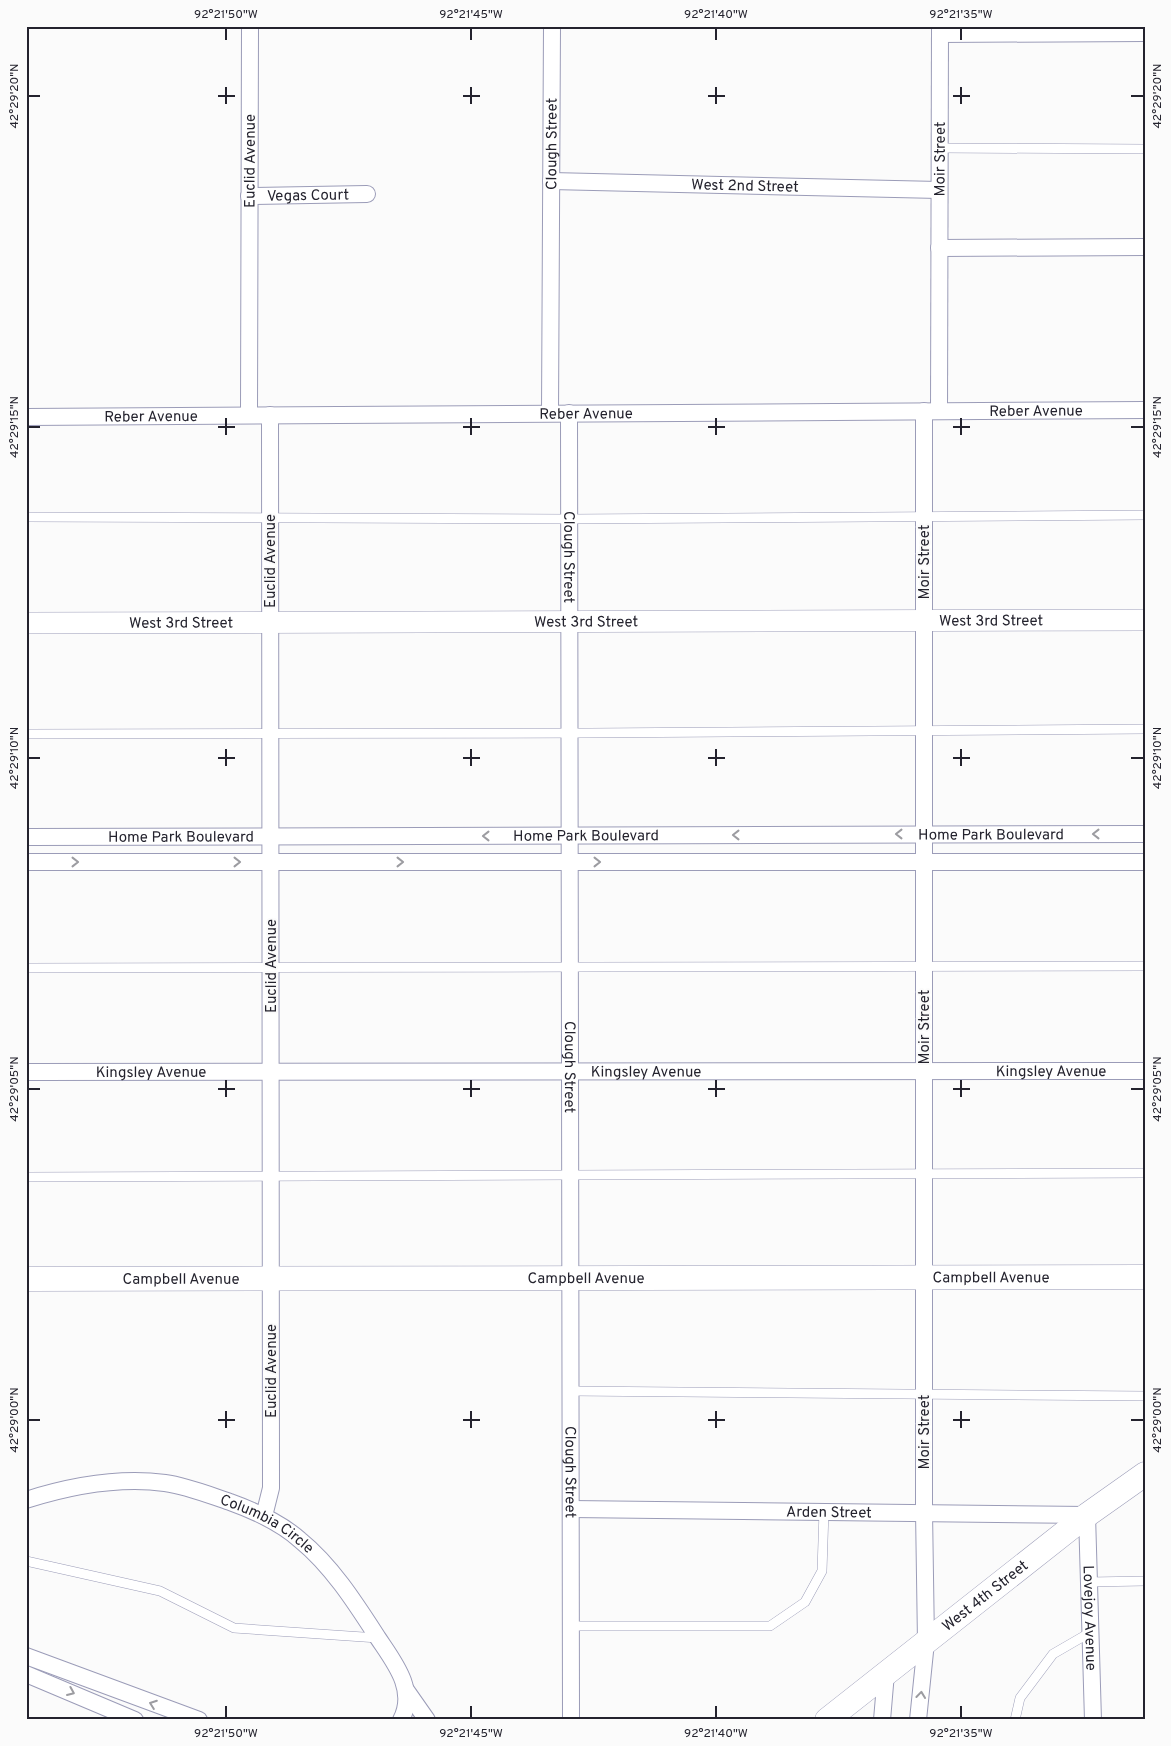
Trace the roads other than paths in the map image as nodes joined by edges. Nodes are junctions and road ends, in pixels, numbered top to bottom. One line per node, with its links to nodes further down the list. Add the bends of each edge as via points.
1 (250, 26): 10 (street, Euclid Avenue)
2 (552, 26): 7 (street, Clough Street)
3 (940, 30): 4 (street); 5 (street, Moir Street)
4 (1145, 33)
5 (940, 148): 6 (lane); 8 (street, Moir Street)
6 (1145, 148)
7 (551, 182): 8 (street, West 2nd Street); 15 (street, Clough Street)
8 (939, 190): 12 (street, Moir Street)
9 (367, 194): 10 (street, Vegas Court)
10 (249, 196): 18 (street, Euclid Avenue)
11 (1145, 247): 12 (street)
12 (939, 248): 14 (street, Moir Street)
13 (1145, 410): 14 (street, Reber Avenue)
14 (931, 411): 16 (street, Reber Avenue); 21 (street, Moir Street)
15 (550, 413): 16 (street, Reber Avenue); 17 (street, Reber Avenue)
16 (569, 413): 24 (street, Clough Street)
17 (270, 415): 18 (street, Reber Avenue); 23 (street, Euclid Avenue)
18 (249, 416): 19 (street, Reber Avenue)
19 (26, 417)
20 (1145, 515): 21 (lane)
21 (924, 516): 24 (lane); 26 (street, Moir Street)
22 (26, 517): 23 (lane)
23 (270, 518): 24 (lane); 27 (street, Euclid Avenue)
24 (569, 519): 28 (street, Clough Street)
25 (1145, 620): 26 (street, West 3rd Street)
26 (924, 621): 28 (street, West 3rd Street); 31 (street, Moir Street)
27 (270, 622): 28 (street, West 3rd Street); 29 (street, West 3rd Street); 34 (street, Euclid Avenue)
28 (570, 622): 32 (street, Clough Street)
29 (26, 623)
30 (1145, 728): 31 (lane)
31 (924, 731): 32 (lane); 35 (street, Moir Street)
32 (570, 733): 34 (lane); 37 (street, Clough Street)
33 (26, 734): 34 (lane)
34 (270, 734): 38 (street, Euclid Avenue)
35 (924, 834): 36 (street, Home Park Boulevard, one-way to 35); 37 (street, Home Park Boulevard, one-way to 37); 43 (street, Moir Street)
36 (1145, 834)
37 (570, 835): 38 (street, Home Park Boulevard, one-way to 38); 42 (street, Clough Street)
38 (270, 836): 39 (street, Home Park Boulevard); 41 (street, Euclid Avenue)
39 (26, 837)
40 (26, 862): 41 (street, Home Park Boulevard, one-way to 41)
41 (270, 862): 42 (street, Home Park Boulevard, one-way to 42); 47 (street, Euclid Avenue)
42 (570, 862): 43 (street, Home Park Boulevard, one-way to 43); 45 (street, Clough Street)
43 (924, 862): 44 (street, Home Park Boulevard); 49 (street, Moir Street)
44 (1145, 862)
45 (570, 966): 47 (lane); 49 (lane); 54 (street, Clough Street)
46 (1145, 966): 49 (lane)
47 (270, 967): 48 (lane); 53 (street, Euclid Avenue)
48 (26, 968)
49 (924, 968): 50 (street, Moir Street)
50 (924, 1070): 51 (street, Kingsley Avenue); 54 (street, Kingsley Avenue); 55 (street, Moir Street)
51 (1145, 1071)
52 (26, 1072): 53 (street, Kingsley Avenue)
53 (271, 1072): 54 (street, Kingsley Avenue); 57 (street, Euclid Avenue)
54 (570, 1072): 59 (street, Clough Street)
55 (924, 1173): 56 (lane); 59 (lane); 62 (street, Moir Street)
56 (1145, 1173)
57 (271, 1175): 58 (lane); 59 (lane); 63 (street, Euclid Avenue)
58 (26, 1177)
59 (570, 1177): 61 (street, Clough Street)
60 (1145, 1277): 62 (main road, Campbell Avenue)
61 (570, 1278): 62 (main road, Campbell Avenue); 63 (main road, Campbell Avenue); 65 (street, Clough Street)
62 (924, 1278): 66 (street, Moir Street)
63 (271, 1279): 64 (main road, Campbell Avenue); 74 (street, Euclid Avenue, via 271,1488)
64 (26, 1280)
65 (570, 1391): 66 (lane); 70 (street, Clough Street)
66 (924, 1395): 67 (lane); 72 (street, Moir Street)
67 (1145, 1396)
68 (1145, 1474): 73 (main road, West 4th Street)
69 (26, 1500): 74 (street, Columbia Circle, via 89,1485 165,1483 214,1496)
70 (571, 1509): 71 (street, Arden Street); 78 (street, Clough Street)
71 (824, 1511): 72 (street, Arden Street); 78 (lane, via 822,1571 805,1602 770,1626)
72 (924, 1511): 73 (street, Arden Street); 81 (street, Moir Street)
73 (1087, 1514): 77 (street, Lovejoy Avenue); 81 (main road, West 4th Street)
74 (264, 1516): 80 (street, Columbia Circle, via 284,1527 319,1559)
75 (26, 1561): 80 (lane, via 160,1592 234,1628)
76 (1145, 1581): 77 (lane)
77 (1089, 1582): 79 (street, Lovejoy Avenue)
78 (571, 1626): 90 (street, Clough Street)
79 (1091, 1632): 94 (lane, via 1053,1654 1020,1698); 95 (street, Lovejoy Avenue)
80 (378, 1638): 85 (street, Columbia Circle, via 402,1677)
81 (926, 1642): 83 (main road, West 4th Street); 93 (street, Moir Street, one-way to 81)
82 (26, 1656): 87 (street, one-way to 82)
83 (886, 1673): 91 (main road, West 4th Street); 92 (street)
84 (26, 1674): 86 (street, one-way to 86)
85 (406, 1690): 88 (street, via 408,1701); 89 (street, Columbia Circle)
86 (135, 1720)
87 (199, 1720)
88 (401, 1720)
89 (427, 1720)
90 (571, 1720)
91 (827, 1720)
92 (882, 1720)
93 (918, 1720)
94 (1015, 1720)
95 (1093, 1720)

